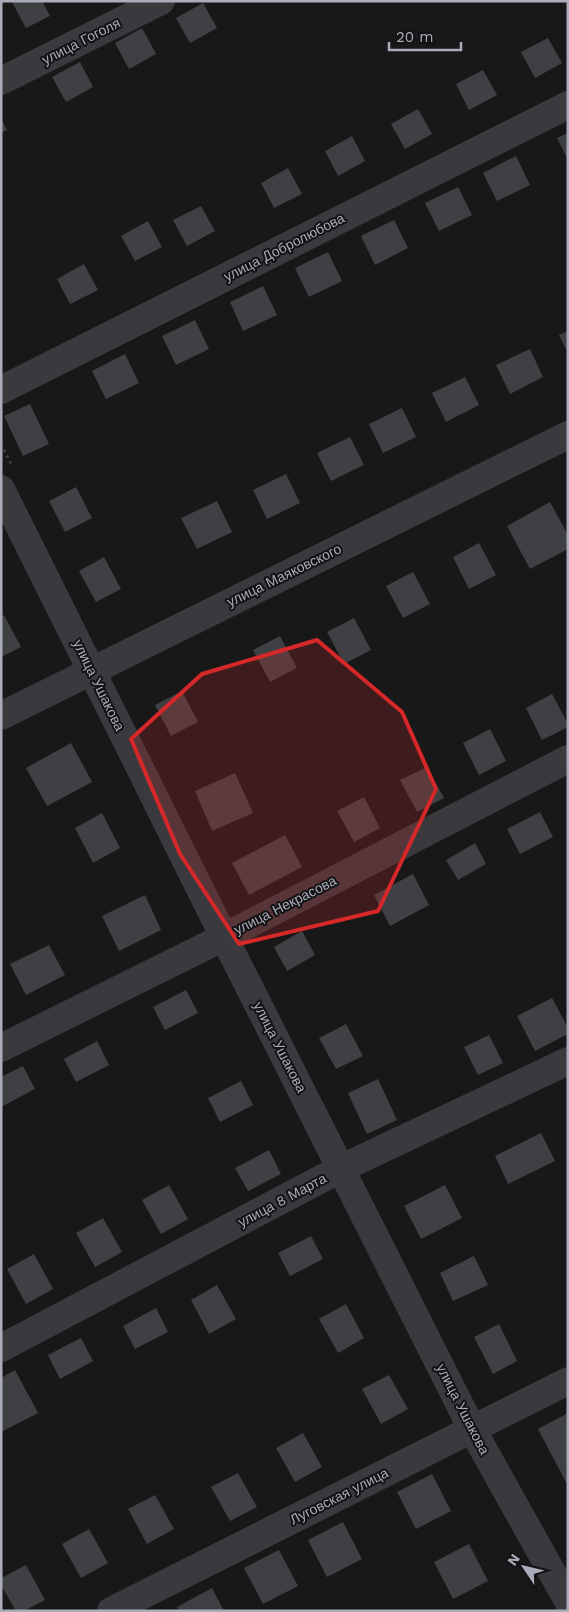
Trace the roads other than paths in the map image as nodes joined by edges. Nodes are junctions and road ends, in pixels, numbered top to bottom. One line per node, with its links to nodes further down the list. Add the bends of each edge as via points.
1 (161, 1): 2 (street, улица Гоголя)
2 (1, 81)
3 (568, 105): 4 (street, улица Добролюбова)
4 (1, 390)
5 (568, 435): 7 (street, улица Маяковского)
6 (1, 489): 7 (street, улица Ушакова)
7 (92, 671): 8 (street, улица Маяковского); 10 (street, улица Ушакова)
8 (1, 716)
9 (568, 759): 10 (street, улица Некрасова)
10 (224, 937): 11 (street, улица Некрасова); 13 (street, улица Ушакова)
11 (1, 1048)
12 (568, 1061): 13 (street, улица 8 Марта)
13 (342, 1168): 14 (street, улица 8 Марта); 16 (street, улица Ушакова)
14 (1, 1348)
15 (568, 1381): 16 (street, Луговская улица)
16 (472, 1429): 17 (street, улица Ушакова); 18 (street, Луговская улица)
17 (568, 1601)
18 (111, 1611)

